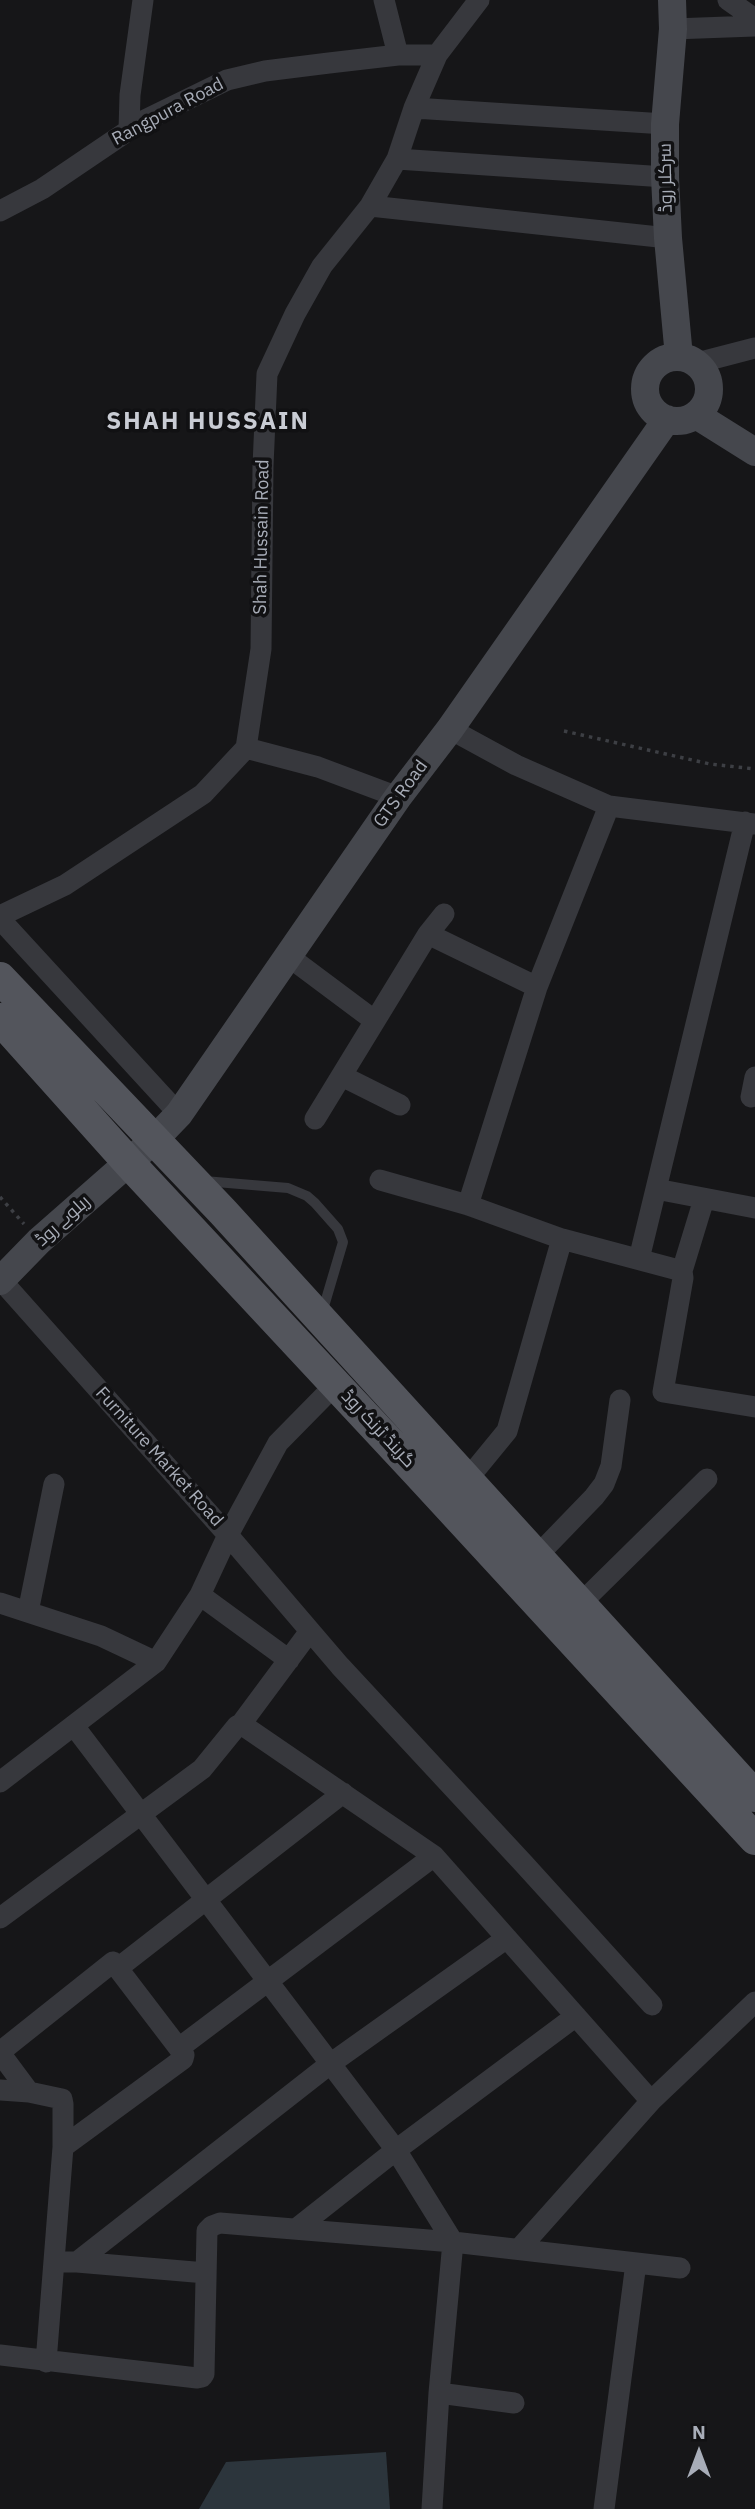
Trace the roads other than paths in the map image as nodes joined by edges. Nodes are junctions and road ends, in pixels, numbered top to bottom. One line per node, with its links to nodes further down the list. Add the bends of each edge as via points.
1 (143, 0): 13 (street)
2 (384, 0): 9 (street)
3 (479, 0): 10 (street, Shah Hussain Road)
4 (672, 0): 8 (main road, سرکلر روڈ)
5 (728, 0): 6 (street)
6 (755, 19)
7 (755, 26): 8 (street)
8 (673, 29): 12 (main road, سرکلر روڈ)
9 (398, 55): 10 (street, Rangpura Road); 13 (street, Rangpura Road, via 227,80)
10 (437, 55): 11 (street, Shah Hussain Road)
11 (414, 108): 12 (street); 14 (street, Shah Hussain Road)
12 (665, 124): 15 (main road, سرکلر روڈ)
13 (129, 130): 17 (street, Rangpura Road, via 42,189)
14 (397, 159): 15 (street); 16 (street, Shah Hussain Road)
15 (665, 177): 18 (main road, سرکلر روڈ)
16 (370, 206): 18 (street); 25 (street, Shah Hussain Road, via 322,266 267,374 261,649)
17 (0, 211)
18 (668, 238): 20 (main road, سرکلر روڈ)
19 (755, 348): 20 (street)
20 (688, 360): 21 (main road, via 708,380 707,399); 22 (main road, via 659,362 646,378 646,398 658,415)
21 (696, 415): 22 (main road); 23 (main road)
22 (667, 419): 24 (main road, GTS Road)
23 (755, 452)
24 (450, 729): 26 (main road, GTS Road); 27 (street, via 516,765)
25 (246, 748): 26 (street, via 318,767); 30 (street, via 203,794 65,885)
26 (398, 797): 32 (main road, GTS Road)
27 (609, 806): 28 (street); 34 (street)
28 (750, 823): 45 (street)
29 (444, 914): 31 (street)
30 (0, 918): 39 (street)
31 (428, 934): 34 (street); 36 (street)
32 (288, 956): 36 (street); 39 (main road, GTS Road)
33 (0, 978): 41 (main road, گرینڈ ٹرنک روڈ)
34 (537, 987): 47 (street)
35 (0, 1019): 42 (main road, گرینڈ ٹرنک روڈ)
36 (375, 1021): 37 (street)
37 (342, 1076): 38 (street); 40 (street)
38 (400, 1105)
39 (179, 1114): 41 (main road, GTS Road)
40 (315, 1119)
41 (154, 1140): 42 (main road, GTS Road); 43 (main road, گرینڈ ٹرنک روڈ)
42 (129, 1163): 52 (main road, ریلوے روڈ); 54 (main road, گرینڈ ٹرنک روڈ)
43 (192, 1180): 53 (main road, گرینڈ ٹرنک روڈ); 53 (lane, via 288,1188 315,1203 338,1229 343,1242)
44 (380, 1180): 47 (street)
45 (656, 1189): 46 (street); 50 (street)
46 (704, 1199): 48 (street); 51 (street)
47 (468, 1205): 49 (street)
48 (755, 1208)
49 (562, 1239): 50 (street); 58 (street, via 507,1431)
50 (639, 1259): 51 (street)
51 (682, 1271): 56 (street, via 663,1392)
52 (0, 1280): 60 (street, Furniture Market Road)
53 (320, 1320): 58 (main road, گرینڈ ٹرنک روڈ)
54 (336, 1384): 60 (street, via 278,1443); 71 (main road, گرینڈ ٹرنک روڈ)
55 (620, 1401): 61 (street, via 604,1484)
56 (755, 1406)
57 (707, 1479): 64 (street)
58 (466, 1480): 61 (main road, گرینڈ ٹرنک روڈ)
59 (54, 1484): 65 (street)
60 (228, 1535): 62 (street, Furniture Market Road); 66 (street)
61 (537, 1557): 64 (main road, گرینڈ ٹرنک روڈ)
62 (200, 1595): 67 (street); 68 (street, Furniture Market Road)
63 (0, 1604): 65 (street)
64 (580, 1604): 71 (main road, گرینڈ ٹرنک روڈ)
65 (28, 1612): 68 (street, via 101,1636)
66 (310, 1630): 67 (street); 84 (street)
67 (289, 1660): 69 (street)
68 (156, 1662): 70 (street, Furniture Market Road)
69 (241, 1724): 73 (street); 75 (street, via 202,1769)
70 (74, 1726): 72 (street, Furniture Market Road); 75 (street)
71 (680, 1735): 74 (main road, گرینڈ ٹرنک روڈ); 76 (main road, گرینڈ ٹرنک روڈ)
72 (0, 1782)
73 (343, 1793): 77 (street); 78 (street)
74 (755, 1796)
75 (141, 1814): 78 (street); 79 (street)
76 (755, 1839)
77 (434, 1856): 80 (street); 82 (street)
78 (206, 1899): 81 (street); 82 (street)
79 (0, 1918)
80 (507, 1938): 85 (street); 88 (street)
81 (118, 1968): 86 (street); 87 (street, via 111,1963)
82 (268, 1981): 86 (street); 88 (street)
83 (755, 2002): 91 (street)
84 (652, 2005)
85 (576, 2016): 91 (street); 93 (street)
86 (179, 2048): 92 (street, via 183,2059)
87 (0, 2052): 90 (street)
88 (330, 2064): 93 (street); 98 (street)
89 (0, 2090): 90 (street)
90 (29, 2092): 92 (street, via 62,2099)
91 (651, 2101): 96 (street)
92 (63, 2147): 97 (street)
93 (396, 2150): 94 (street); 95 (street)
94 (296, 2229): 95 (street); 101 (street, via 220,2222 207,2231)
95 (453, 2242): 96 (street); 104 (street)
96 (519, 2249): 99 (street)
97 (54, 2262): 98 (street); 103 (street)
98 (77, 2262): 101 (street)
99 (636, 2263): 100 (street); 107 (street)
100 (680, 2268)
101 (206, 2273): 103 (street, via 202,2377)
102 (0, 2355): 103 (street)
103 (46, 2362)
104 (439, 2393): 105 (street); 106 (street)
105 (514, 2403)
106 (432, 2509)
107 (604, 2509)

